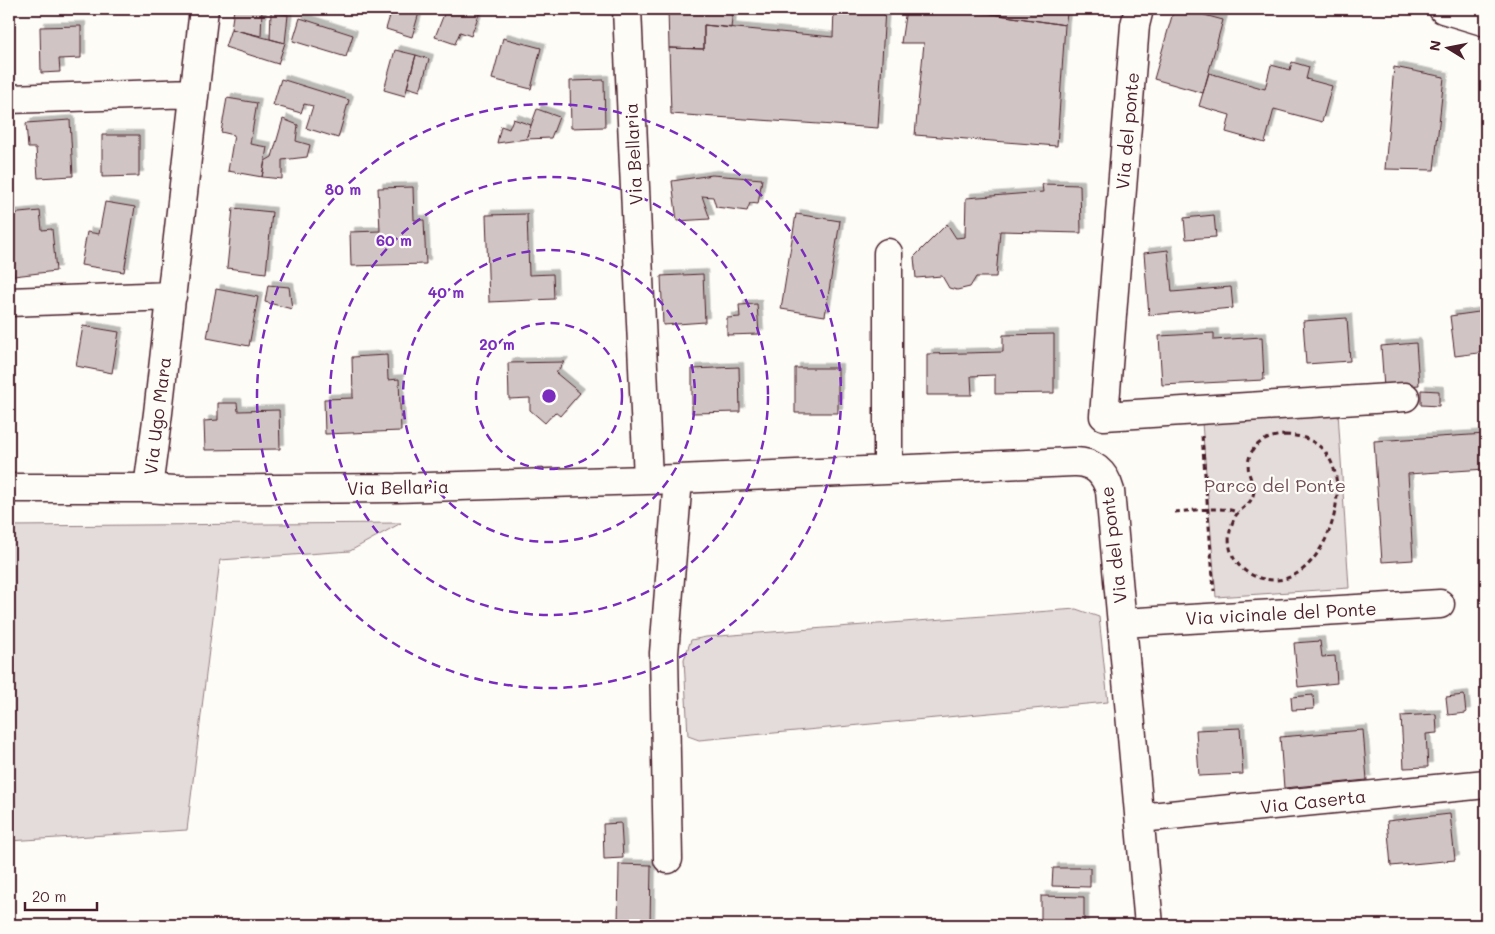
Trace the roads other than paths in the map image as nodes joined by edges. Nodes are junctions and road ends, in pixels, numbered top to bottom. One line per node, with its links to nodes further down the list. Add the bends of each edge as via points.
1 (204, 9): 6 (street, Via Ugo Mara)
2 (625, 9): 14 (street, Via Bellaria)
3 (1443, 9): 5 (street)
4 (1136, 14): 11 (street, Via del ponte, via 1104,416)
5 (1486, 22)
6 (194, 93): 7 (street); 9 (street, Via Ugo Mara)
7 (9, 99)
8 (888, 253): 12 (street)
9 (172, 296): 10 (street); 16 (street, Via Ugo Mara)
10 (9, 302)
11 (1405, 397)
12 (888, 469): 13 (street, Via del ponte); 18 (street, Via del ponte, via 1078,462 1096,467 1110,490)
13 (678, 479): 14 (street, Via Bellaria); 21 (street, via 664,653)
14 (648, 480): 16 (street, Via Bellaria, via 396,488)
15 (9, 488): 16 (street, Via Ugo Mara)
16 (148, 488)
17 (1440, 604): 18 (street, Via vicinale del Ponte)
18 (1122, 623): 20 (street, Via del ponte)
19 (1484, 784): 20 (street, Via Caserta)
20 (1140, 818): 22 (street, Via del ponte)
21 (668, 859)
22 (1149, 925)

